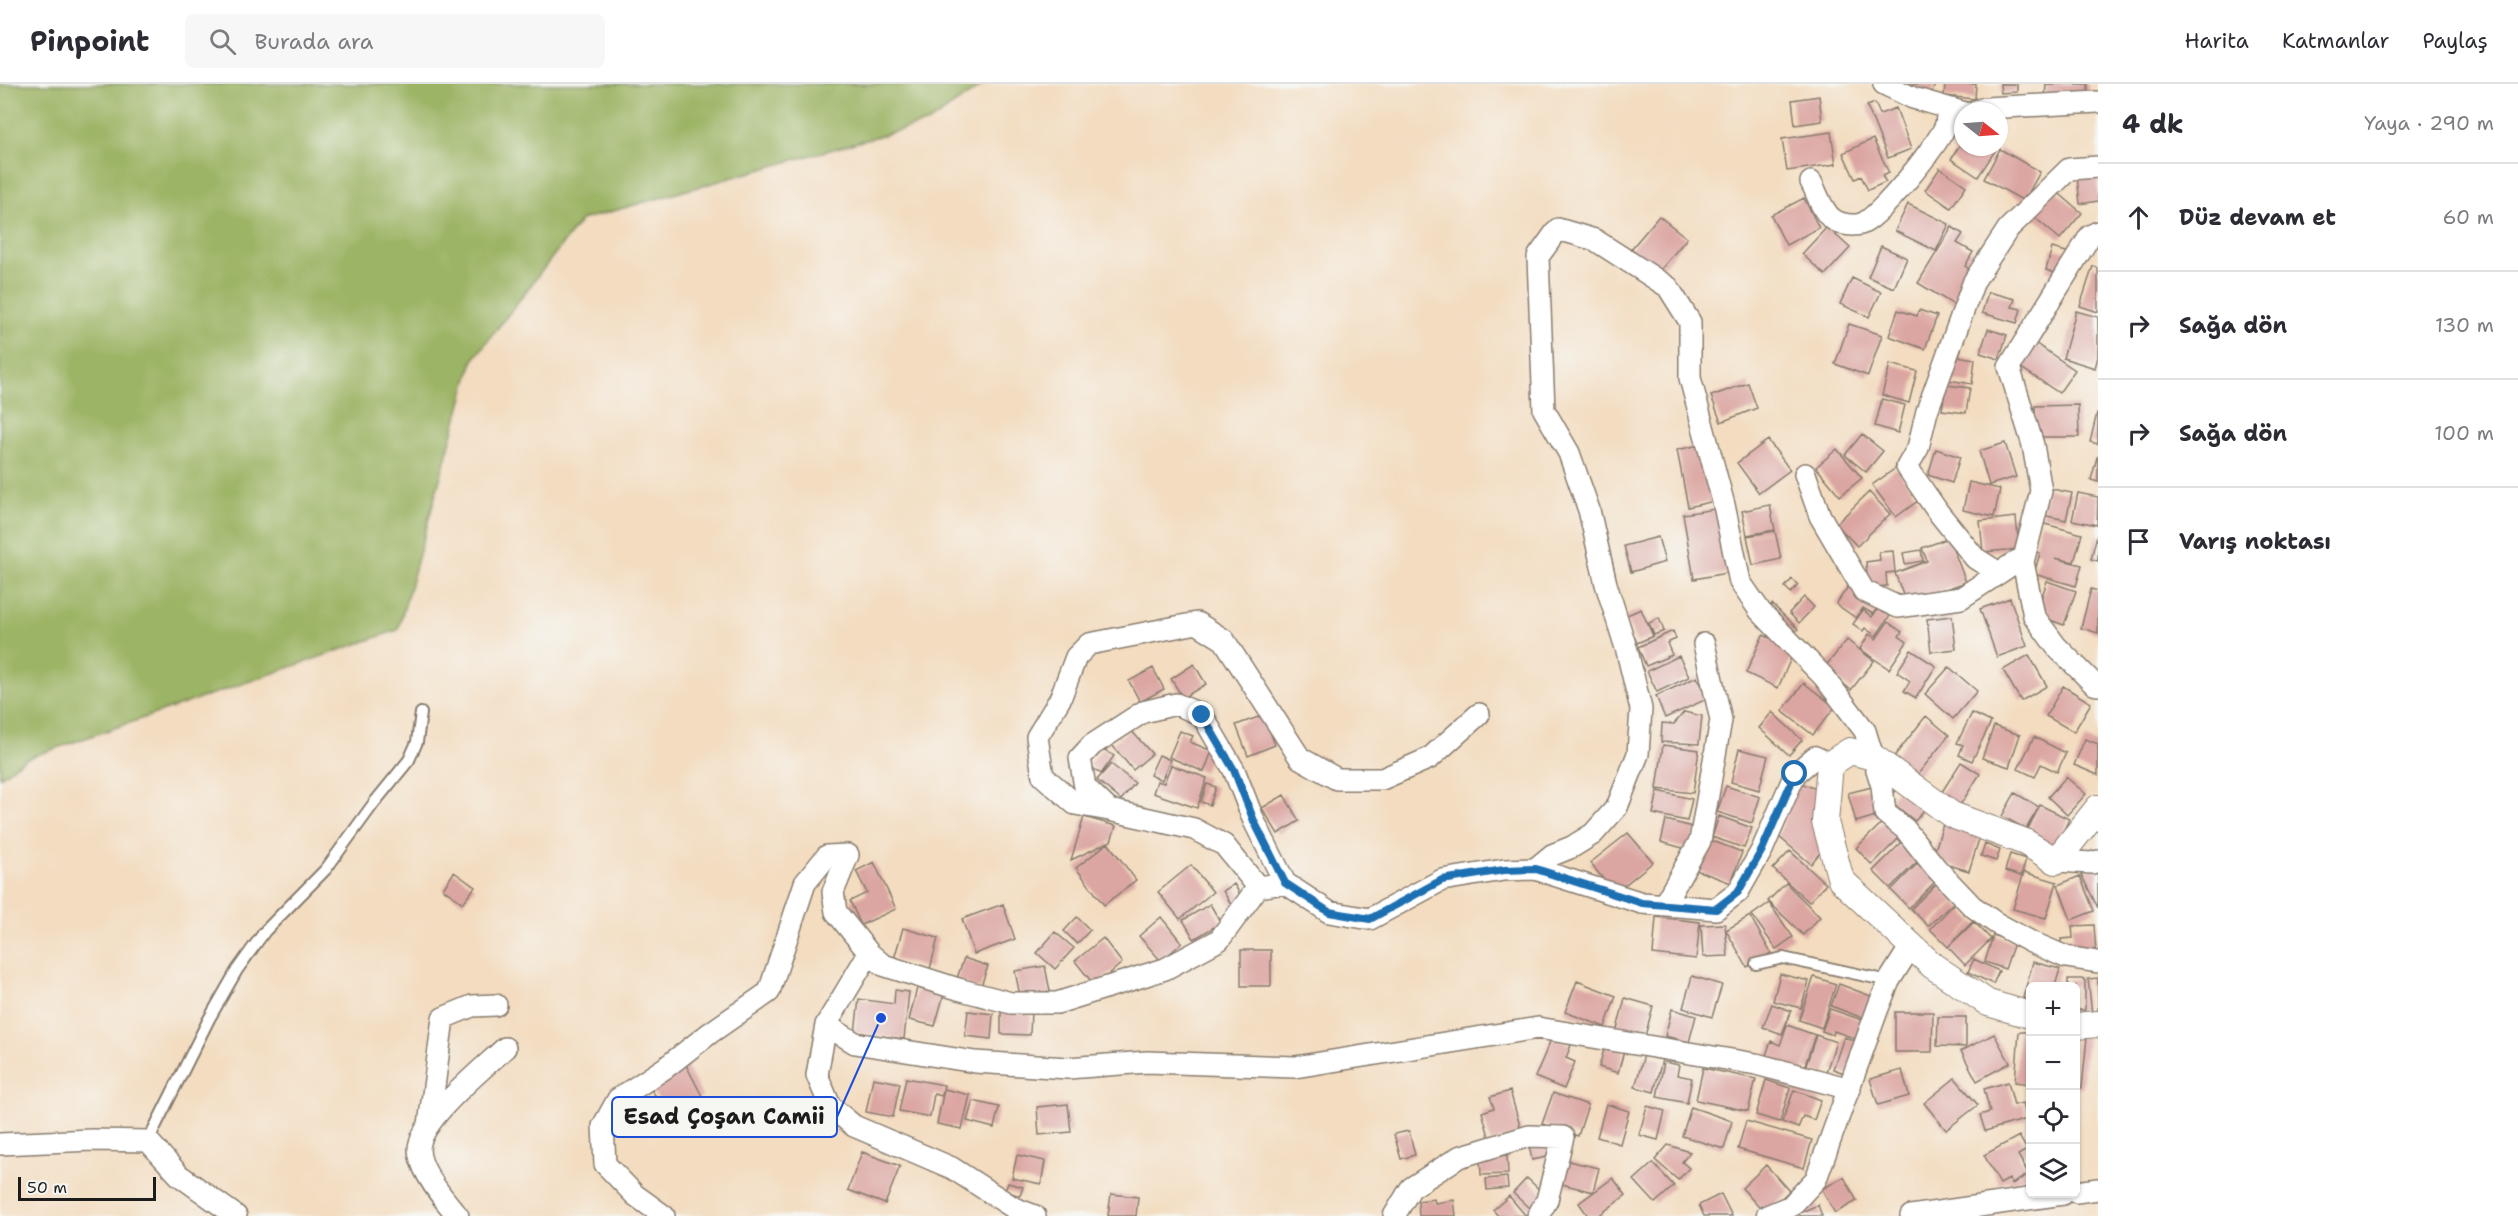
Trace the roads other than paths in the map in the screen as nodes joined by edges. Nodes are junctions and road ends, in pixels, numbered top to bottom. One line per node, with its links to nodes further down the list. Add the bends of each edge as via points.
1 (1884, 84): 4 (street)
2 (2098, 102): 3 (street)
3 (2008, 107)
4 (1954, 111)
5 (1954, 113): 7 (street, via 1939,139 1885,206 1862,224 1832,220)
6 (2098, 167): 11 (street, via 2069,169 2008,229 1974,281 1927,411 1918,448 1907,467 1975,558)
7 (1811, 182)
8 (2098, 232): 10 (street, via 2090,236 2009,367 2041,491)
9 (1805, 474): 11 (street, via 1820,516 1864,591 1898,607 1961,598)
10 (2023, 562): 11 (street, via 2017,561); 13 (street, via 2034,616 2056,646)
11 (1998, 573)
12 (1704, 644): 25 (street, via 1721,720 1700,841)
13 (2098, 685)
14 (422, 713): 39 (lane, via 409,760 326,869 265,931 237,970)
15 (1479, 714): 19 (street, via 1430,758 1382,779 1337,779 1300,758 1224,640 1197,623 1089,644 1076,657 1060,699 1037,737 1043,776 1076,804)
16 (1874, 757): 17 (street, via 1850,751); 20 (street, via 1952,815 2025,842); 22 (street, via 1864,731 1824,677 1760,611 1740,582 1690,378 1690,322 1668,287 1595,240 1558,229 1538,257 1544,410 1569,453 1589,510 1641,709 1638,754 1617,807 1593,834 1552,855); 28 (street, via 1886,813 1905,829 1972,906 2031,942 2066,957)
17 (1830, 764): 25 (street, via 1815,756 1795,774 1762,850 1738,892 1716,909); 26 (street, via 1825,822 1841,880)
18 (2098, 808): 20 (street)
19 (1109, 810): 23 (street, via 1085,787 1080,758 1092,745 1143,712 1176,704 1202,715 1234,770); 24 (street, via 1194,830 1224,845)
20 (2056, 861): 21 (street)
21 (2098, 861)
22 (1536, 869): 23 (street, via 1442,880 1370,919 1329,912); 25 (street, via 1642,903)
23 (1285, 883): 24 (street)
24 (1258, 887): 27 (street, via 1219,940 1165,969 1057,1003 1011,1003 969,992 883,965)
25 (1665, 903)
26 (1911, 946): 30 (street); 32 (street, via 1988,1003)
27 (869, 953): 34 (street); 46 (street, via 836,912 833,892 848,855 827,856 805,883 769,993 618,1099 603,1126 605,1164 635,1195)
28 (2098, 962)
29 (1756, 964): 30 (lane, via 1783,958)
30 (1889, 981): 37 (street)
31 (496, 1005): 38 (street, via 472,1006 443,1018)
32 (2026, 1014)
33 (2098, 1024): 35 (street)
34 (826, 1025): 37 (street, via 855,1043 975,1062 1068,1068 1147,1062 1295,1067 1538,1028 1756,1064); 47 (street, via 817,1075 830,1106 854,1126 952,1168 1014,1208)
35 (2080, 1026)
36 (505, 1048): 38 (street, via 440,1109)
37 (1850, 1089): 50 (street, via 1816,1179 1791,1206)
38 (429, 1125): 45 (street, via 419,1148 422,1165)
39 (148, 1140): 40 (street); 44 (street, via 179,1175)
40 (0, 1144)
41 (2098, 1189): 42 (street)
42 (2080, 1191)
43 (2035, 1198): 51 (street)
44 (236, 1216)
45 (458, 1216)
46 (664, 1216)
47 (1035, 1216)
48 (1394, 1216): 49 (street, via 1411,1188 1459,1157 1530,1136 1563,1137 1547,1200)
49 (1538, 1216)
50 (1767, 1216)
51 (1911, 1216)

